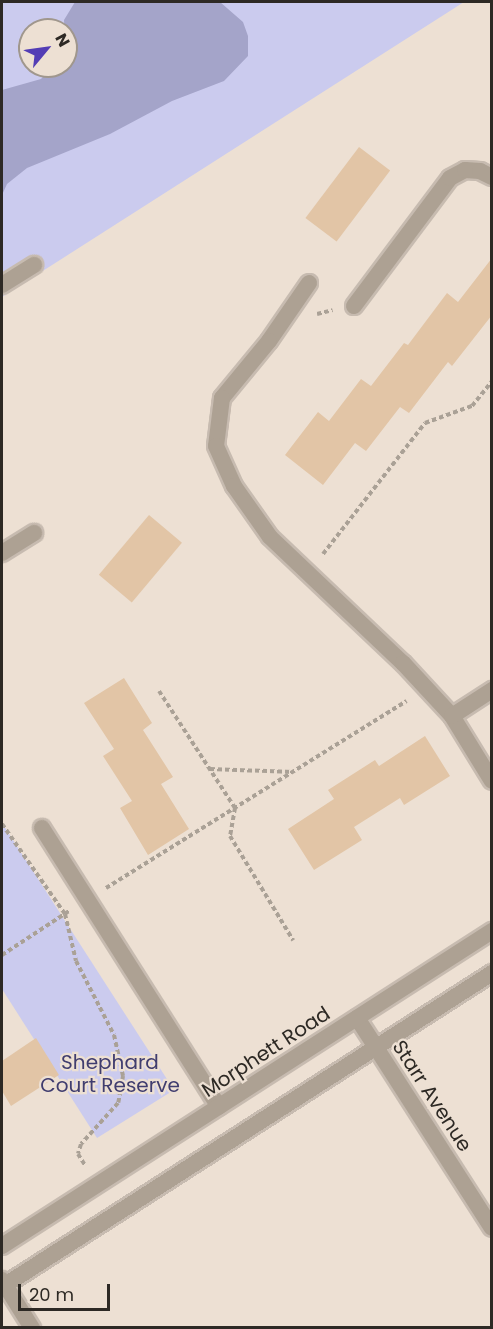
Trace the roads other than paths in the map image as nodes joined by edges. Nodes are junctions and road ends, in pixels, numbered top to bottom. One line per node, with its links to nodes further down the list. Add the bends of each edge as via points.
1 (492, 177): 5 (street, via 465,170 450,178)
2 (34, 265): 4 (street)
3 (309, 283): 9 (street, via 269,341 222,398 216,446 240,495 270,537 403,663)
4 (2, 285)
5 (354, 306)
6 (34, 533): 7 (street)
7 (2, 553)
8 (492, 690): 9 (street)
9 (452, 716): 10 (street)
10 (492, 781)
11 (42, 828): 16 (street)
12 (492, 931): 14 (street, Morphett Road)
13 (492, 973): 15 (street)
14 (357, 1018): 15 (street, Starr Avenue); 16 (street, Morphett Road)
15 (375, 1046): 17 (street, Starr Avenue); 19 (street)
16 (219, 1107): 18 (street, Morphett Road)
17 (492, 1228)
18 (2, 1246)
19 (3, 1284): 20 (street)
20 (32, 1328)

